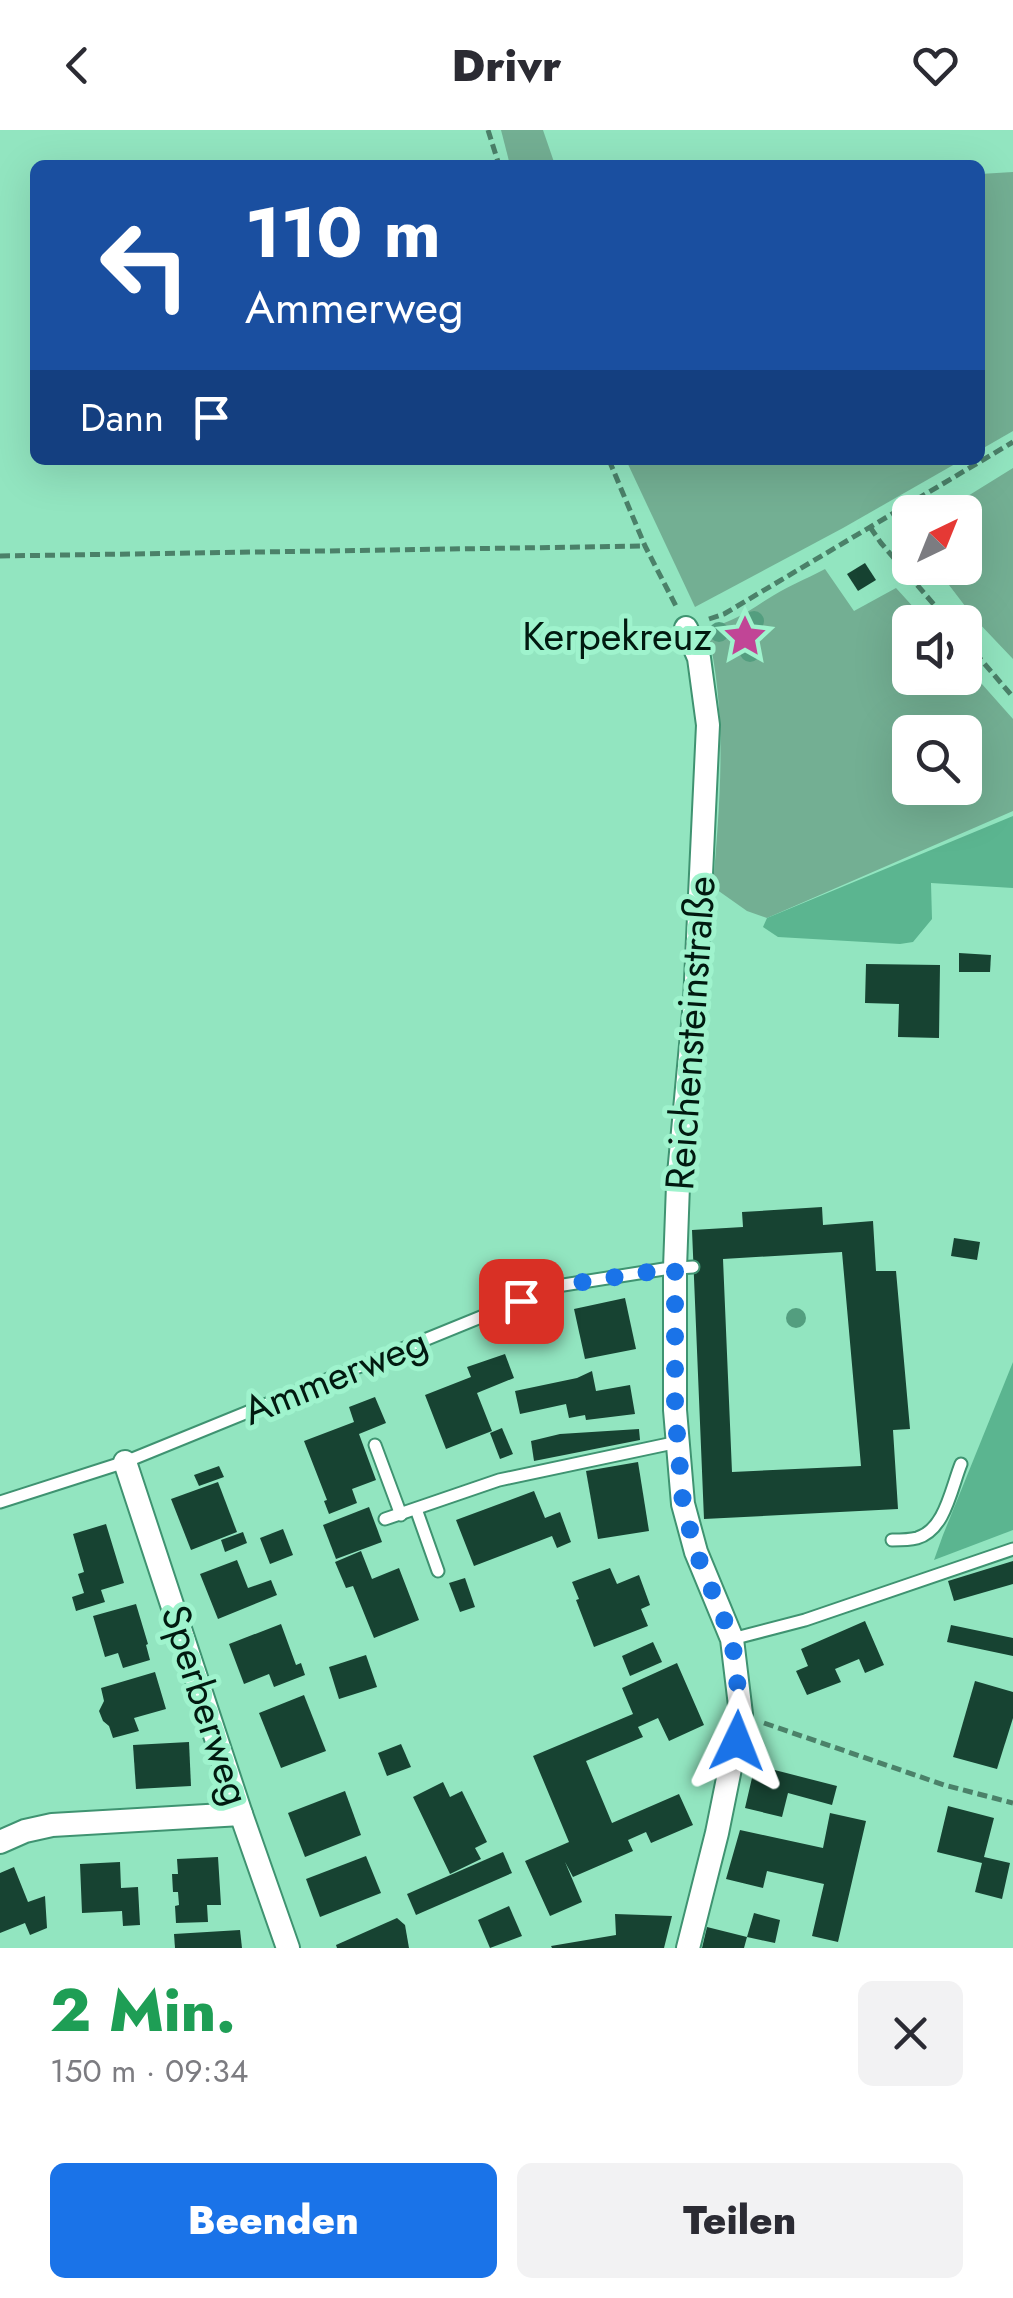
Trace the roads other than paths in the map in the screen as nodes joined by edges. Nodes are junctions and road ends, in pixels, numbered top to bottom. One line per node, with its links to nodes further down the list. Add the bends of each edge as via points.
1 (686, 628): 2 (street, Reichensteinstraße, via 698,658 708,725 695,1002 678,1185)
2 (684, 1268): 3 (street, Reichensteinstraße); 5 (lane, Ammerweg, via 557,1286)
3 (678, 1442): 8 (lane, via 499,1480); 14 (street, Reichensteinstraße, via 683,1504)
4 (375, 1445): 9 (lane)
5 (125, 1462): 7 (lane, Ammerweg); 15 (street, Sperberweg)
6 (961, 1464): 11 (lane, via 938,1523 914,1539)
7 (0, 1502)
8 (416, 1509): 9 (lane); 13 (lane)
9 (401, 1514): 10 (lane)
10 (386, 1519)
11 (892, 1540)
12 (1013, 1549): 14 (lane)
13 (438, 1571)
14 (732, 1639): 18 (street, Reichensteinstraße, via 741,1714)
15 (241, 1814): 16 (street, via 52,1825); 17 (street, Sperberweg)
16 (0, 1842)
17 (288, 1948)
18 (688, 1948)

